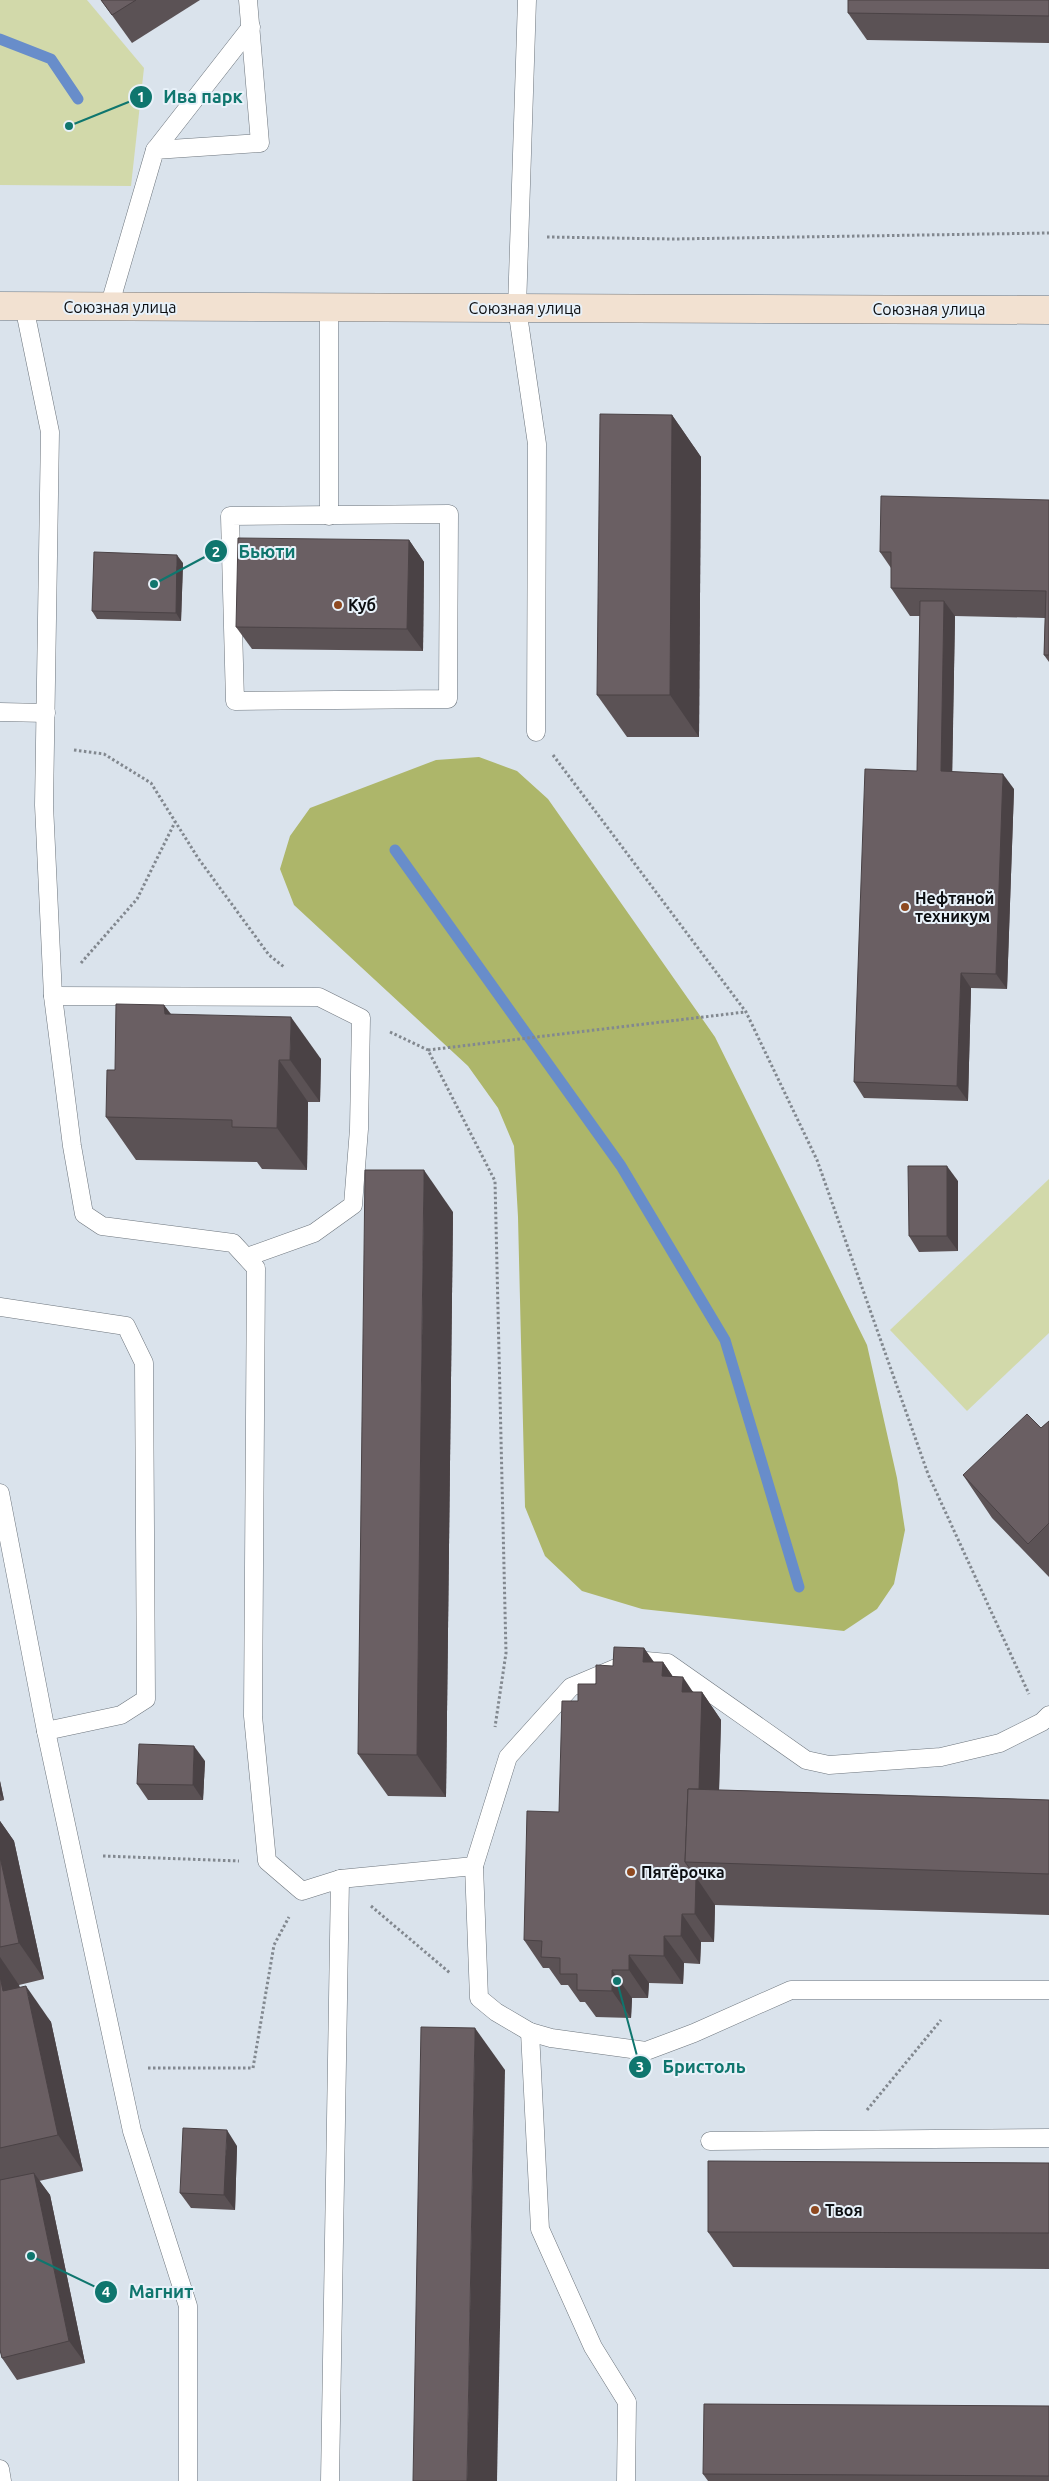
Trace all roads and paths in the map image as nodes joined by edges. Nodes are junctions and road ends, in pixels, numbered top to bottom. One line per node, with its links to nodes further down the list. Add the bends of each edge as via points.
1 (248, 0): 3 (lane)
2 (527, 0): 6 (lane)
3 (251, 27): 4 (lane); 4 (lane, via 260,143)
4 (155, 150): 8 (lane)
5 (1049, 233): 6 (path, via 673,239)
6 (519, 236): 10 (lane)
7 (12, 306): 8 (main road, Союзная улица); 14 (lane, via 50,432)
8 (109, 307): 9 (main road, Союзная улица)
9 (330, 307): 10 (main road, Союзная улица); 12 (lane)
10 (516, 308): 11 (main road, Союзная улица); 15 (lane, via 537,444)
11 (1049, 310)
12 (329, 516): 12 (lane, via 449,514 448,698 235,701 230,516)
13 (0, 712): 14 (lane)
14 (46, 713): 16 (lane)
15 (536, 732): 20 (path)
16 (46, 746): 17 (path, via 104,754 151,783); 18 (lane, via 44,805)
17 (175, 822): 18 (path, via 137,899); 19 (path, via 269,955)
18 (53, 996): 19 (lane); 23 (lane, via 84,1214 102,1226 233,1243)
19 (319, 997): 21 (lane)
20 (746, 1012): 22 (path); 26 (path, via 817,1160 928,1474)
21 (361, 1018): 22 (path); 23 (lane, via 359,1129 353,1205 314,1233)
22 (428, 1050): 28 (path, via 495,1181 506,1653)
23 (246, 1258): 30 (lane, via 256,1268 253,1716)
24 (0, 1307): 27 (lane, via 126,1326 144,1363 146,1699 121,1715)
25 (0, 1493): 27 (lane)
26 (1046, 1719): 31 (lane, via 1000,1744 941,1757 829,1765 806,1760 668,1663 635,1660 571,1687 508,1757)
27 (46, 1731): 29 (lane)
28 (494, 1731)
29 (73, 1855): 30 (path); 38 (lane)
30 (267, 1861): 33 (lane)
31 (474, 1866): 32 (lane); 36 (lane)
32 (340, 1880): 33 (lane); 36 (path); 45 (lane)
33 (302, 1891): 38 (path, via 274,1945 253,2068)
34 (965, 1990): 35 (lane); 37 (lane, via 791,1990 694,2033 646,2050 551,2038); 40 (path)
35 (1049, 1990)
36 (479, 1998): 37 (lane)
37 (530, 2032): 46 (lane, via 540,2229 593,2347 627,2402)
38 (118, 2068): 44 (lane, via 132,2131 188,2306)
39 (1049, 2138): 40 (lane)
40 (843, 2140): 41 (lane)
41 (710, 2141)
42 (0, 2469): 43 (lane)
43 (2, 2481)
44 (188, 2481)
45 (330, 2481)
46 (626, 2481)

